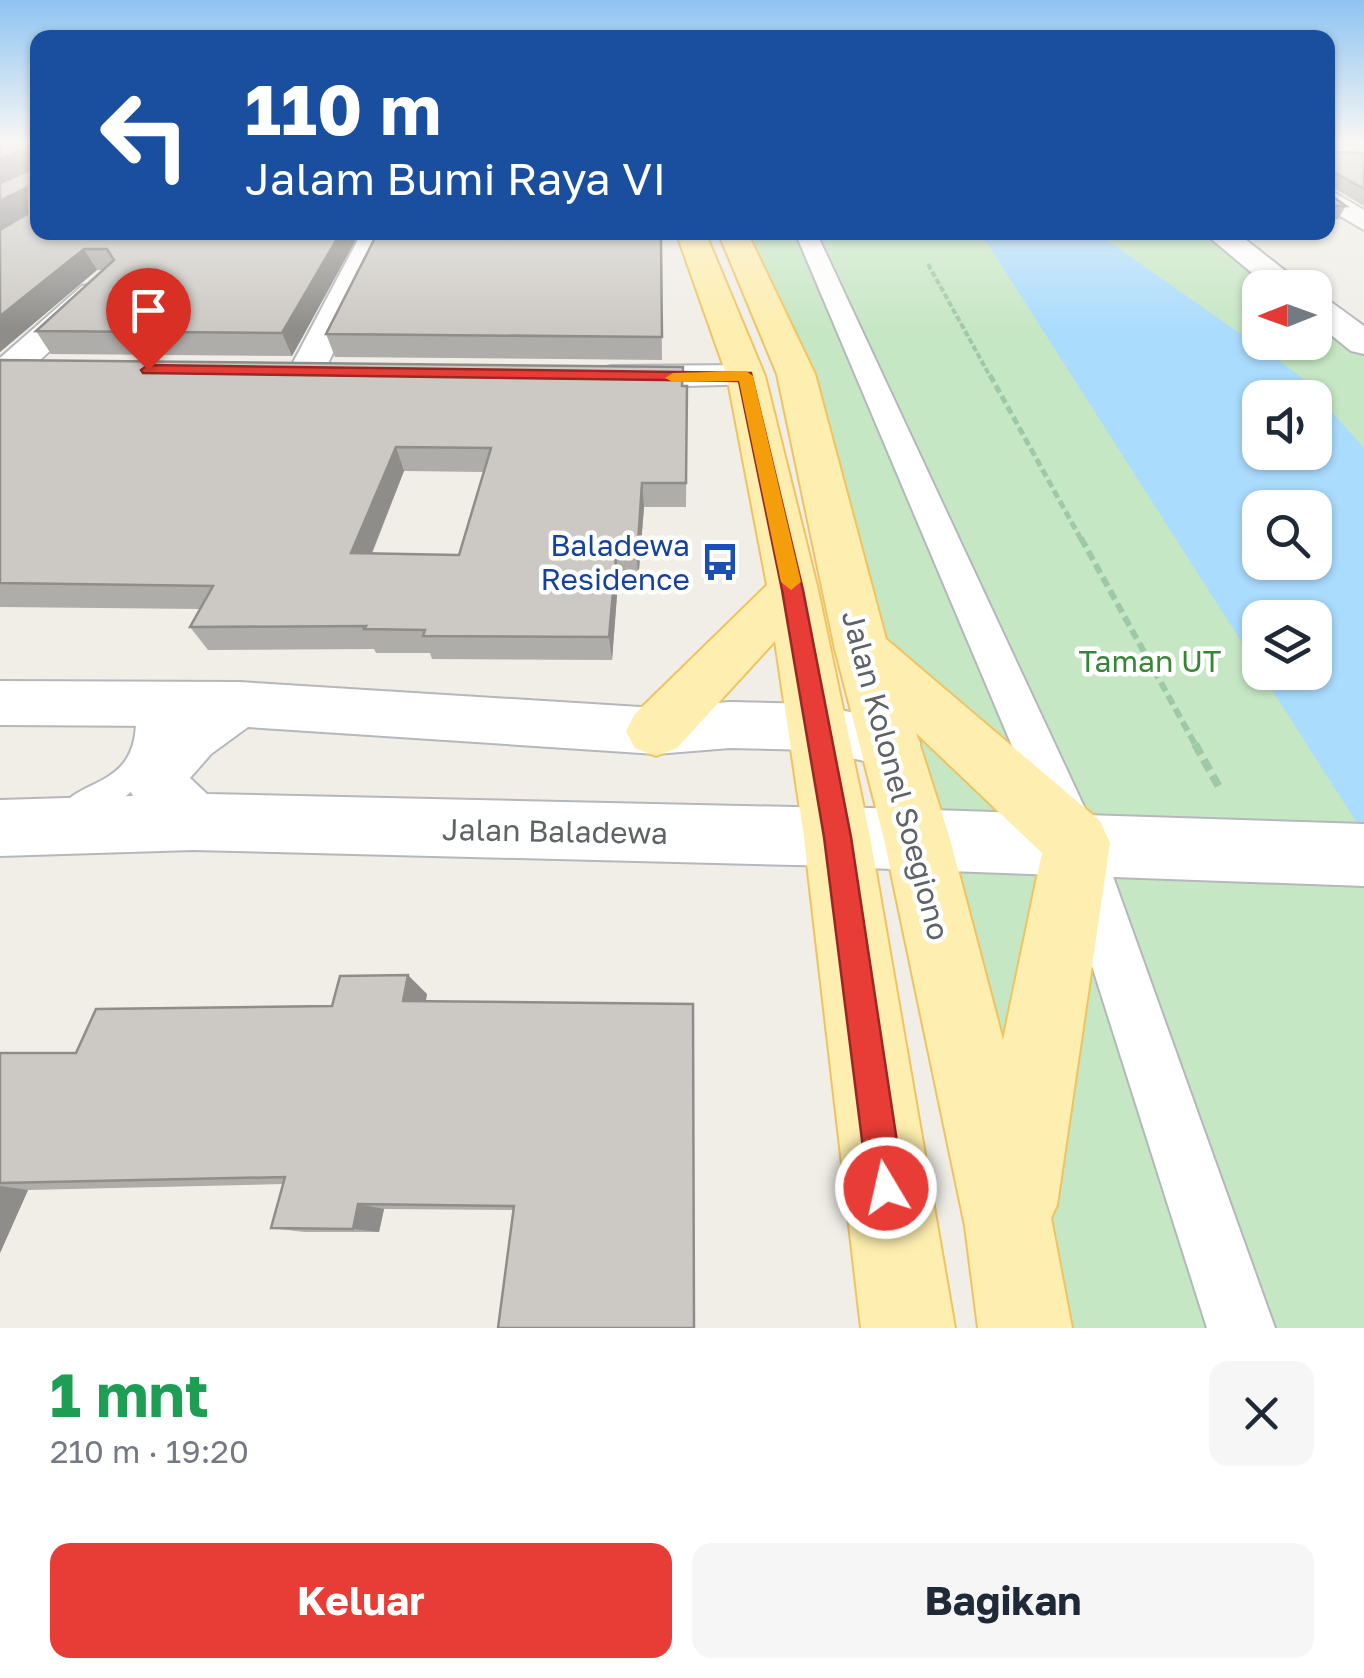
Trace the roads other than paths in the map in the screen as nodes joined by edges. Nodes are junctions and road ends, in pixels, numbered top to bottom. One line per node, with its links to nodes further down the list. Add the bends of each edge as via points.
1 (1340, 205): 2 (street)
2 (1364, 222)
3 (372, 240): 15 (street)
4 (693, 240): 18 (main road, Jalan Kolonel Soegiono)
5 (736, 240): 20 (main road, Jalan Kolonel Soegiono, via 796,374)
6 (808, 240): 31 (street)
7 (1228, 240): 8 (street)
8 (1267, 270)
9 (108, 280): 12 (street)
10 (1332, 319): 11 (street)
11 (1364, 343)
12 (4, 368): 13 (street)
13 (68, 369)
14 (267, 371): 15 (street)
15 (306, 372): 16 (street)
16 (345, 372)
17 (578, 376): 18 (street)
18 (746, 376): 19 (main road, Jalan Kolonel Soegiono)
19 (793, 590): 24 (main road, Jalan Kolonel Soegiono); 25 (main road)
20 (862, 649): 26 (main road, Jalan Kolonel Soegiono); 31 (main road)
21 (0, 703): 22 (street)
22 (132, 704): 23 (street); 28 (lane, via 149,714 151,737 141,764 100,798)
23 (239, 704): 25 (street); 27 (street, via 185,738 161,773 157,784)
24 (815, 727): 25 (street); 26 (street); 29 (main road, Jalan Kolonel Soegiono)
25 (656, 731)
26 (891, 742): 30 (main road, Jalan Kolonel Soegiono)
27 (193, 822): 28 (street, Jalan Baladewa); 29 (street, Jalan Baladewa)
28 (18, 828)
29 (837, 837): 30 (street, Jalan Baladewa); 34 (main road, Jalan Kolonel Soegiono)
30 (917, 839): 31 (street, Jalan Baladewa); 33 (main road, Jalan Kolonel Soegiono)
31 (1090, 844): 32 (street, Jalan Baladewa); 33 (main road); 36 (street)
32 (1364, 856)
33 (1009, 1226): 35 (main road, Jalan Kolonel Soegiono)
34 (908, 1328)
35 (1025, 1328)
36 (1241, 1328)

